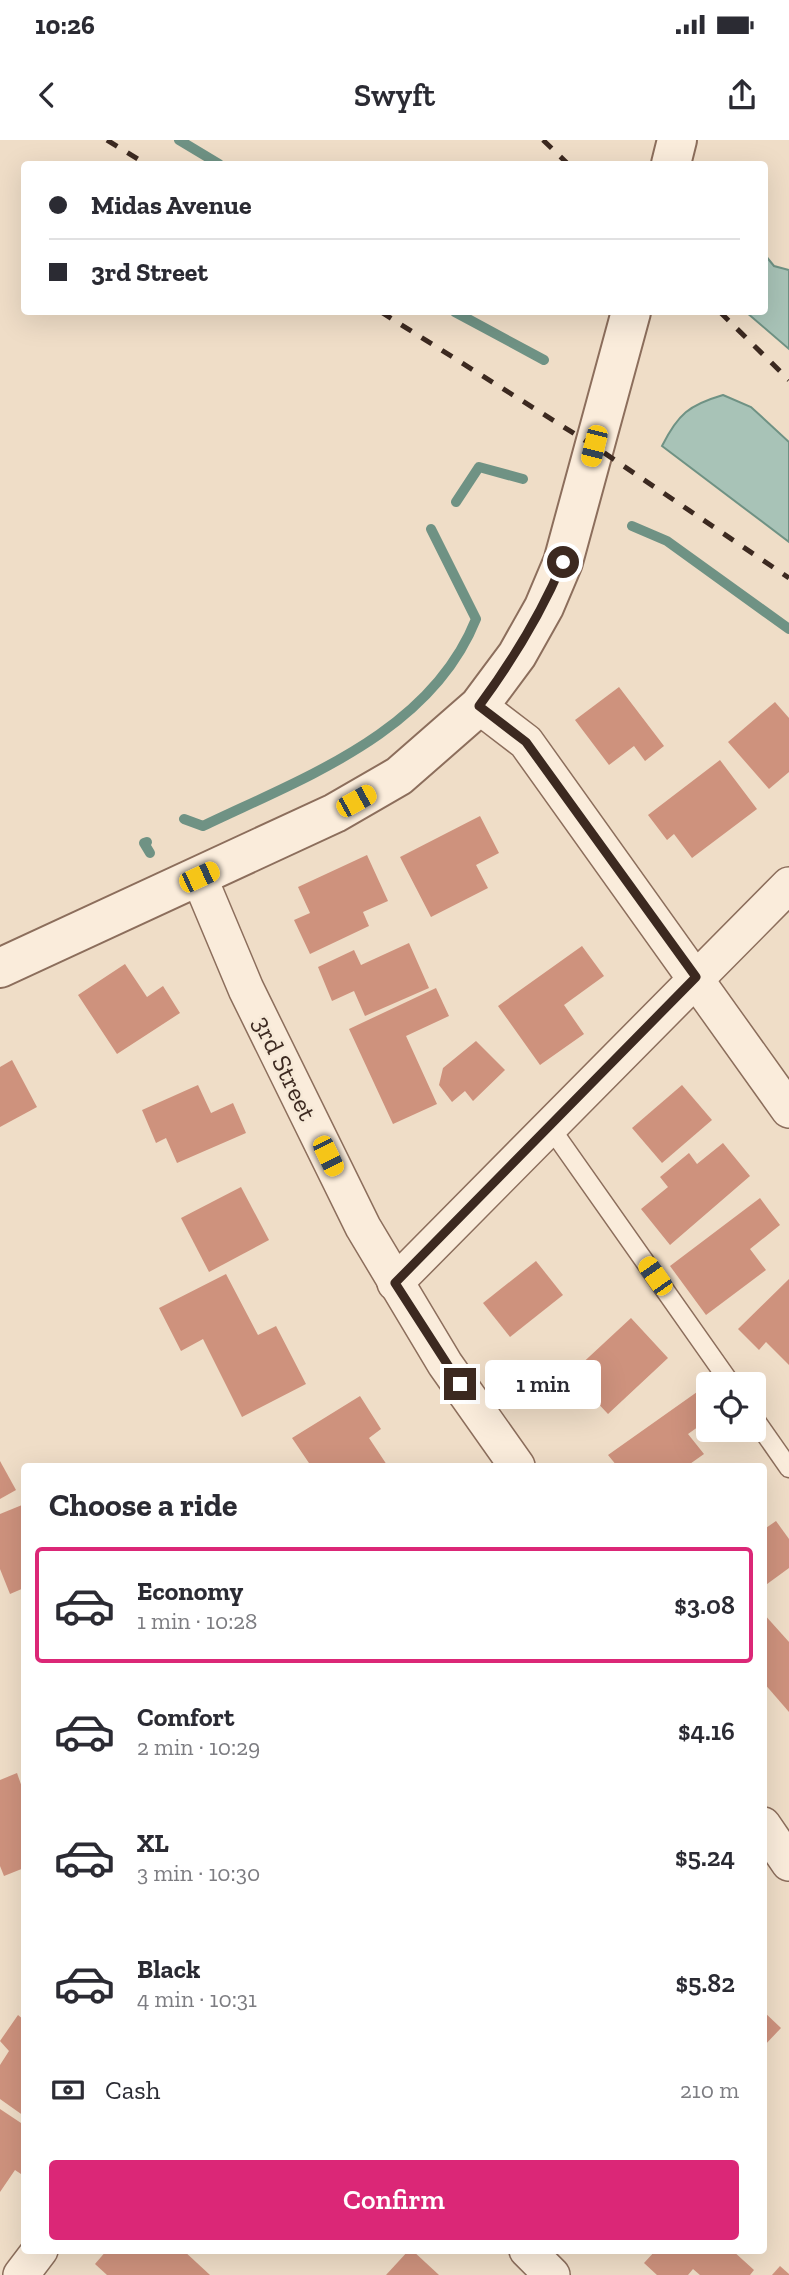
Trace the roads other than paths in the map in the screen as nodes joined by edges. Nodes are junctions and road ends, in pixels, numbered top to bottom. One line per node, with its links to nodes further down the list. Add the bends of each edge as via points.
1 (677, 140): 2 (street)
2 (672, 161)
3 (630, 315): 4 (street, via 563,562 517,655)
4 (479, 706): 5 (street, via 399,776 335,813); 8 (street, via 526,742)
5 (199, 877): 7 (street); 11 (street, 3rd Street, via 246,989)
6 (789, 885): 8 (street)
7 (0, 968)
8 (696, 977): 9 (street); 10 (street)
9 (789, 1110)
10 (550, 1127): 11 (street); 12 (lane)
11 (395, 1283): 14 (street, 3rd Street)
12 (723, 1372)
13 (766, 1435): 15 (lane)
14 (515, 1463)
15 (789, 1468)
16 (37, 2254): 18 (street)
17 (531, 2254): 19 (street)
18 (21, 2275)
19 (552, 2275)

